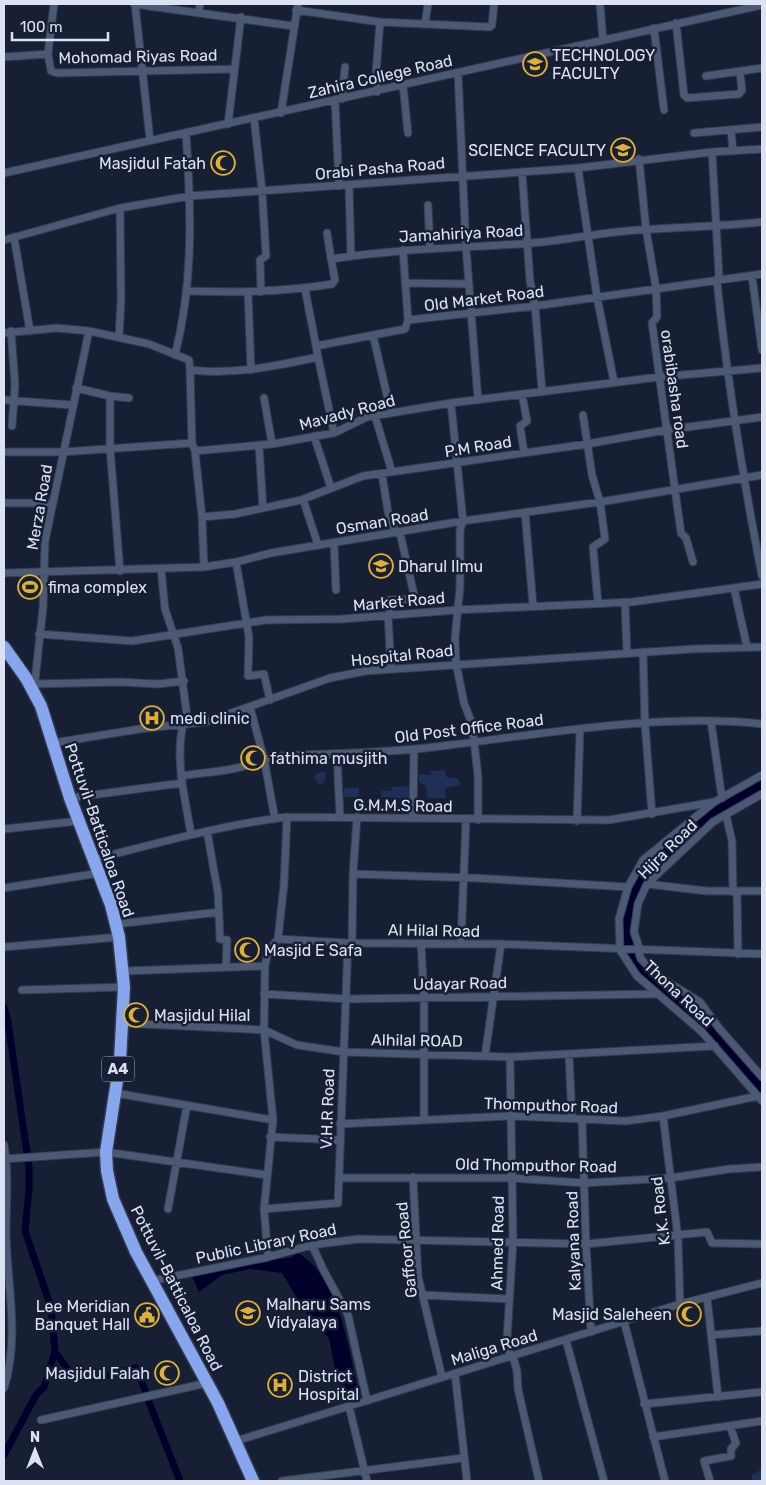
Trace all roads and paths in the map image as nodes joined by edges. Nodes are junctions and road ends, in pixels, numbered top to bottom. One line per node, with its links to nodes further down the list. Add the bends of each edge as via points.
1 (54, 4): 17 (street, Mohomad Riyas Road)
2 (134, 4): 9 (street); 22 (street)
3 (200, 4): 9 (street)
4 (428, 4): 13 (street)
5 (494, 4): 13 (street, via 490,27)
6 (600, 4): 16 (street)
7 (762, 5): 12 (street, Zahira College Road)
8 (297, 7): 11 (street); 14 (street)
9 (199, 12): 10 (street)
10 (241, 18): 14 (street); 21 (street)
11 (380, 22): 13 (street); 27 (street)
12 (676, 23): 15 (street, Zahira College Road); 23 (street, via 684,95 687,98 739,94 742,90)
13 (425, 24)
14 (293, 26): 30 (street)
15 (654, 28): 16 (street, Zahira College Road); 29 (street)
16 (603, 40): 24 (street, Zahira College Road)
17 (48, 54): 18 (street); 22 (street, Mohomad Riyas Road, via 51,71 57,73)
18 (4, 58)
19 (345, 67): 28 (street)
20 (762, 68): 23 (street)
21 (234, 69): 22 (street, Mohomad Riyas Road); 32 (street)
22 (141, 70): 38 (street)
23 (740, 72): 25 (street)
24 (458, 73): 26 (street, Zahira College Road); 46 (street)
25 (706, 76)
26 (403, 85): 27 (street, Zahira College Road); 36 (street)
27 (377, 92): 28 (street, Zahira College Road)
28 (338, 100): 30 (street, Zahira College Road); 47 (street)
29 (664, 110)
30 (280, 112): 31 (street, Zahira College Road)
31 (254, 118): 32 (street, Zahira College Road); 49 (street)
32 (228, 124): 35 (street, Zahira College Road)
33 (762, 127): 34 (street)
34 (731, 130): 37 (street); 40 (street)
35 (186, 133): 38 (street, Zahira College Road); 50 (street)
36 (408, 133)
37 (694, 133)
38 (150, 140): 45 (street, Zahira College Road)
39 (762, 149): 40 (street, Orabi Pasha Road)
40 (733, 151): 41 (street, Orabi Pasha Road)
41 (712, 152): 42 (street, Orabi Pasha Road); 54 (street)
42 (639, 160): 43 (street, Orabi Pasha Road); 55 (street, orabibasha road)
43 (578, 168): 44 (street, Orabi Pasha Road); 57 (street)
44 (522, 172): 46 (street, Orabi Pasha Road); 60 (street)
45 (4, 173)
46 (464, 175): 48 (street, Orabi Pasha Road); 61 (street)
47 (339, 186): 48 (street, Orabi Pasha Road); 49 (street, Orabi Pasha Road)
48 (349, 186): 64 (street)
49 (262, 190): 50 (street, Orabi Pasha Road); 74 (street, via 266,256 260,260)
50 (190, 196): 52 (street, Orabi Pasha Road); 73 (street)
51 (428, 205): 62 (street)
52 (120, 208): 58 (street, Orabi Pasha Road); 85 (street)
53 (762, 222): 54 (street, Jamahiriya Road)
54 (717, 227): 55 (street, Jamahiriya Road); 68 (street)
55 (646, 229): 57 (street, Jamahiriya Road); 71 (street, orabibasha road)
56 (327, 233): 65 (street)
57 (588, 234): 60 (street, Jamahiriya Road); 76 (street)
58 (14, 237): 59 (street, Orabi Pasha Road); 81 (street)
59 (4, 240)
60 (528, 244): 61 (street, Jamahiriya Road); 78 (street)
61 (466, 247): 62 (street, Jamahiriya Road); 70 (street)
62 (430, 249): 63 (street, Jamahiriya Road)
63 (403, 250): 64 (street, Jamahiriya Road); 69 (street)
64 (351, 256): 65 (street, Jamahiriya Road)
65 (331, 259): 72 (street, via 334,283)
66 (762, 274): 67 (street, Old Market Road)
67 (752, 276): 68 (street, Old Market Road); 77 (street)
68 (717, 281): 71 (street, Old Market Road); 93 (street)
69 (405, 283): 70 (street); 80 (street)
70 (469, 284): 79 (street)
71 (656, 288): 76 (street, Old Market Road); 94 (street, orabibasha road, via 657,317 652,323)
72 (305, 289): 74 (street); 86 (street)
73 (188, 291): 75 (street); 88 (street)
74 (261, 292): 75 (street)
75 (248, 293): 92 (street)
76 (597, 297): 78 (street, Old Market Road); 95 (street)
77 (759, 304): 87 (street)
78 (534, 306): 79 (street, Old Market Road); 97 (street)
79 (472, 314): 80 (street, Old Market Road); 104 (street)
80 (408, 320): 84 (street, Old Market Road, via 405,329)
81 (30, 331): 82 (street, via 57,328); 83 (street)
82 (89, 331): 85 (street); 96 (street, Merza Road)
83 (8, 332): 103 (street, via 15,366)
84 (373, 335): 86 (street, Old Market Road); 107 (street)
85 (119, 337): 88 (street)
86 (316, 346): 89 (street)
87 (762, 350)
88 (175, 355): 91 (street, via 189,360)
89 (318, 357): 92 (street); 114 (street)
90 (762, 368): 93 (street, Mavady Road)
91 (190, 370): 92 (street); 116 (street)
92 (251, 370)
93 (726, 370): 94 (street, Mavady Road); 111 (street)
94 (658, 377): 95 (street, Mavady Road); 113 (street, orabibasha road)
95 (614, 382): 97 (street, Mavady Road)
96 (76, 388): 99 (street); 106 (street, Merza Road)
97 (542, 391): 98 (street, Mavady Road)
98 (522, 394): 104 (street, Mavady Road); 124 (street, via 527,421 520,426)
99 (110, 396): 100 (street); 120 (street)
100 (129, 398)
101 (264, 398): 117 (street)
102 (4, 400): 103 (street)
103 (14, 400): 106 (street); 112 (street)
104 (478, 400): 105 (street, Mavady Road)
105 (451, 403): 107 (street, Mavady Road); 125 (street)
106 (72, 406): 123 (street, Merza Road)
107 (390, 413): 109 (street, Mavady Road)
108 (583, 415): 118 (street)
109 (375, 416): 114 (street, Mavady Road); 126 (street)
110 (762, 417): 111 (street, P.M Road)
111 (734, 421): 113 (street, P.M Road); 129 (street)
112 (12, 426)
113 (666, 430): 118 (street, P.M Road); 131 (street, orabibasha road)
114 (334, 433): 115 (street, Mavady Road)
115 (314, 436): 117 (street, Mavady Road); 130 (street)
116 (192, 443): 120 (street); 121 (street)
117 (272, 444): 119 (street, Mavady Road)
118 (587, 444): 124 (street, P.M Road); 134 (street)
119 (259, 446): 121 (street, Mavady Road); 136 (street)
120 (110, 448): 123 (street); 147 (street)
121 (195, 451): 138 (street)
122 (4, 452): 123 (street)
123 (62, 452): 135 (street, Merza Road)
124 (524, 452): 125 (street, P.M Road)
125 (458, 463): 126 (street, P.M Road); 139 (street)
126 (392, 472): 127 (street, P.M Road)
127 (382, 474): 130 (street, P.M Road, via 363,476); 140 (street, via 388,512)
128 (762, 475): 129 (street, Osman Road)
129 (742, 478): 131 (street, Osman Road); 150 (street)
130 (331, 488): 132 (street, P.M Road)
131 (674, 490): 134 (street, Osman Road); 144 (street, orabibasha road)
132 (303, 499): 136 (street, P.M Road); 142 (street)
133 (4, 502): 135 (street)
134 (600, 502): 137 (street, Osman Road); 155 (street, via 605,539 593,548)
135 (52, 503): 148 (street, Merza Road)
136 (263, 508): 138 (street, P.M Road)
137 (525, 512): 139 (street, Osman Road); 156 (street)
138 (202, 517): 145 (street)
139 (463, 521): 140 (street, Osman Road); 157 (street)
140 (398, 533): 141 (street, Osman Road); 158 (street, via 415,599 389,600)
141 (334, 543): 142 (street, Osman Road); 153 (street)
142 (318, 545): 143 (street, Osman Road)
143 (236, 562): 145 (street, Osman Road); 159 (street)
144 (692, 562)
145 (204, 567): 146 (street, Osman Road)
146 (161, 569): 147 (street, Osman Road); 161 (street, via 165,609)
147 (120, 571): 148 (street, Osman Road)
148 (43, 572): 149 (street, Osman Road); 160 (street, Merza Road)
149 (4, 573)
150 (762, 576)
151 (762, 584): 152 (street, Market Road)
152 (734, 588): 154 (street, Market Road); 163 (street)
153 (336, 590)
154 (625, 602): 155 (street, Market Road); 166 (street)
155 (598, 603): 156 (street, Market Road)
156 (533, 605): 157 (street, Market Road)
157 (457, 610): 158 (street, Market Road); 167 (street)
158 (389, 615): 159 (street, Market Road); 168 (street)
159 (246, 623): 161 (street, Market Road); 171 (street, via 248,676 264,674)
160 (39, 634): 161 (street, Market Road, via 132,641); 170 (street, Merza Road)
161 (174, 634): 169 (street)
162 (4, 647): 170 (highway, Pottuvil-Batticaloa Road / A4)
163 (747, 647): 164 (street, Hospital Road); 165 (street, Hospital Road)
164 (762, 647)
165 (643, 652): 166 (street, Hospital Road); 175 (street)
166 (627, 653): 167 (street, Hospital Road)
167 (456, 663): 168 (street, Hospital Road); 178 (street)
168 (391, 669): 171 (street, Hospital Road, via 330,678)
169 (184, 681): 170 (street); 174 (street)
170 (34, 687): 179 (highway, Pottuvil-Batticaloa Road / A4)
171 (270, 700): 172 (street, Hospital Road)
172 (250, 707): 174 (street, Hospital Road, via 206,722); 182 (street)
173 (711, 722): 175 (street, Old Post Office Road); 176 (street, Old Post Office Road); 187 (street)
174 (186, 724): 179 (street, Hospital Road); 184 (street, via 178,745)
175 (645, 724): 177 (street, Old Post Office Road); 189 (street)
176 (762, 724)
177 (580, 730): 178 (street, Old Post Office Road); 199 (street)
178 (474, 741): 180 (street, Old Post Office Road); 197 (street)
179 (53, 743): 186 (highway, Pottuvil-Batticaloa Road / A4)
180 (414, 749): 181 (street, Old Post Office Road); 194 (street)
181 (336, 756): 182 (street, Old Post Office Road); 192 (street)
182 (264, 758): 184 (street, Old Post Office Road, via 239,768); 195 (street)
183 (762, 775): 187 (street)
184 (182, 779): 186 (street, Old Post Office Road); 202 (street)
185 (762, 794): 190 (street, Hijra Road)
186 (70, 798): 198 (highway, Pottuvil-Batticaloa Road / A4)
187 (722, 798): 188 (street)
188 (714, 802): 189 (street, G.M.M.S Road); 208 (street, via 643,860)
189 (652, 814): 199 (street, G.M.M.S Road)
190 (726, 815): 207 (street, Hijra Road, via 713,822); 211 (street, via 732,841)
191 (287, 817): 192 (street, G.M.M.S Road); 195 (street, G.M.M.S Road); 214 (street)
192 (340, 817): 193 (street, G.M.M.S Road)
193 (357, 817): 194 (street, G.M.M.S Road); 205 (street)
194 (413, 818): 196 (street, G.M.M.S Road)
195 (274, 819): 201 (street, G.M.M.S Road)
196 (466, 820): 197 (street, G.M.M.S Road); 206 (street)
197 (478, 820): 199 (street, G.M.M.S Road)
198 (79, 821): 200 (street); 203 (highway, Pottuvil-Batticaloa Road / A4)
199 (577, 821)
200 (4, 829)
201 (207, 831): 202 (street, G.M.M.S Road); 212 (street)
202 (191, 834): 203 (street, G.M.M.S Road)
203 (95, 859): 204 (highway, Pottuvil-Batticaloa Road / A4)
204 (100, 873): 209 (street); 213 (highway, Pottuvil-Batticaloa Road / A4)
205 (353, 874): 206 (street); 215 (street)
206 (463, 878): 208 (street); 217 (street)
207 (647, 884): 211 (street); 221 (street, Hijra Road, via 638,904 634,932)
208 (628, 887): 220 (street, via 619,919)
209 (4, 888)
210 (762, 891): 211 (street)
211 (735, 892): 222 (street)
212 (219, 912): 213 (street); 225 (street, via 220,939 227,940)
213 (118, 931): 219 (street); 226 (highway, Pottuvil-Batticaloa Road / A4)
214 (278, 938): 215 (street, Al Hilal Road); 224 (street, via 268,951)
215 (350, 943): 216 (street, Al Hilal Road); 233 (street, V.H.R Road)
216 (421, 943): 217 (street, Al Hilal Road); 232 (street)
217 (461, 943): 218 (street, Al Hilal Road)
218 (501, 944): 220 (street, Al Hilal Road); 231 (street)
219 (4, 947)
220 (620, 950): 221 (street, Al Hilal Road); 230 (street, Thona Road, via 637,976)
221 (639, 950): 222 (street, Al Hilal Road); 242 (street, via 641,959 663,981 700,1002 718,1028)
222 (738, 954): 223 (street, Al Hilal Road)
223 (762, 954)
224 (265, 966): 225 (street); 229 (street)
225 (226, 967): 226 (street)
226 (124, 971): 227 (highway, Pottuvil-Batticaloa Road / A4)
227 (124, 987): 228 (street); 234 (highway, Pottuvil-Batticaloa Road / A4)
228 (22, 990)
229 (264, 994): 233 (street, Udayar Road); 235 (street)
230 (656, 994): 231 (street, Udayar Road); 236 (street, Thona Road)
231 (492, 996): 232 (street, Udayar Road); 240 (street)
232 (424, 997): 233 (street, Udayar Road); 238 (street)
233 (348, 999): 237 (street, V.H.R Road)
234 (122, 1023): 235 (street, Alhilal ROAD); 243 (highway, Pottuvil-Batticaloa Road / A4)
235 (264, 1030): 237 (street, Alhilal ROAD, via 297,1045); 250 (street)
236 (715, 1046): 239 (street, Alhilal ROAD); 244 (street, Thona Road)
237 (344, 1052): 238 (street, Alhilal ROAD); 252 (street, V.H.R Road)
238 (425, 1054): 240 (street, Alhilal ROAD); 248 (street)
239 (568, 1055): 241 (street, Alhilal ROAD); 249 (street)
240 (485, 1056): 241 (street, Alhilal ROAD)
241 (510, 1056): 246 (street, Ahmed Road)
242 (762, 1076)
243 (115, 1093): 245 (street); 256 (highway, Pottuvil-Batticaloa Road / A4)
244 (760, 1098): 247 (street, Thomputhor Road)
245 (187, 1105): 250 (street); 258 (street)
246 (512, 1116): 248 (street, Thomputhor Road); 249 (street, Thomputhor Road); 263 (street, Ahmed Road)
247 (663, 1116): 251 (street, Thomputhor Road, via 626,1121); 264 (street, K.K. Road)
248 (424, 1119): 252 (street, Thomputhor Road)
249 (572, 1119): 251 (street, Thomputhor Road)
250 (273, 1120): 253 (street)
251 (582, 1120): 265 (street, Kalyana Road)
252 (340, 1124): 254 (street, V.H.R Road)
253 (270, 1137): 254 (street); 260 (street)
254 (340, 1140): 262 (street, V.H.R Road)
255 (4, 1145): 257 (street)
256 (106, 1152): 257 (street); 258 (street); 275 (highway, Pottuvil-Batticaloa Road / A4, via 113,1199)
257 (7, 1158): 290 (street, via 6,1235 12,1343)
258 (177, 1162): 260 (street); 266 (street)
259 (762, 1167): 264 (street, Old Thomputhor Road)
260 (267, 1175): 267 (street)
261 (413, 1177): 262 (street, Old Thomputhor Road); 263 (street, Old Thomputhor Road); 269 (street, Gaffoor Road)
262 (339, 1178): 267 (street, V.H.R Road, via 338,1203)
263 (512, 1178): 265 (street, Old Thomputhor Road); 270 (street, Ahmed Road)
264 (670, 1178): 265 (street, Old Thomputhor Road); 268 (street, K.K. Road)
265 (584, 1183): 271 (street, Kalyana Road)
266 (168, 1209)
267 (264, 1209): 274 (street)
268 (677, 1234): 271 (street); 272 (street, via 707,1232 712,1243); 280 (street, K.K. Road)
269 (417, 1240): 270 (street); 273 (street, Public Library Road, via 358,1239); 277 (street, Gaffoor Road, via 418,1276)
270 (514, 1241): 271 (street); 279 (street, Ahmed Road)
271 (586, 1244): 283 (street, Kalyana Road)
272 (762, 1244)
273 (312, 1245): 274 (street, Public Library Road); 293 (street, via 348,1315)
274 (268, 1257): 275 (street, Public Library Road)
275 (151, 1280): 289 (highway, Pottuvil-Batticaloa Road / A4)
276 (762, 1283): 278 (street, Maliga Road)
277 (423, 1294): 279 (street); 288 (street, Gaffoor Road)
278 (707, 1297): 280 (street, Maliga Road); 284 (street)
279 (510, 1299): 286 (street, Ahmed Road, via 507,1339)
280 (680, 1304): 281 (street, Maliga Road)
281 (624, 1321): 283 (street, Maliga Road); 294 (street)
282 (762, 1331): 284 (street)
283 (591, 1332): 285 (street, Maliga Road)
284 (711, 1335): 292 (street)
285 (566, 1340): 286 (street, Maliga Road); 308 (street)
286 (511, 1356): 287 (street, Maliga Road); 307 (street, Ahmed Road)
287 (455, 1374): 288 (street, Maliga Road); 301 (street)
288 (442, 1377): 293 (street, Maliga Road)
289 (207, 1383): 296 (street); 300 (highway, Pottuvil-Batticaloa Road / A4)
290 (4, 1388)
291 (762, 1392): 292 (street)
292 (718, 1397): 294 (street)
293 (367, 1400): 295 (street, Maliga Road)
294 (644, 1404): 299 (street)
295 (349, 1406): 300 (street, Maliga Road); 302 (street)
296 (41, 1420)
297 (762, 1421): 298 (street)
298 (730, 1426): 299 (street); 310 (street, via 736,1443 731,1449 731,1456 704,1461)
299 (653, 1437): 309 (street)
300 (236, 1442): 303 (highway, Pottuvil-Batticaloa Road / A4)
301 (462, 1458): 302 (street); 306 (street)
302 (364, 1470): 304 (street); 305 (street)
303 (253, 1481)
304 (282, 1481)
305 (368, 1481)
306 (466, 1481)
307 (539, 1481)
308 (604, 1481)
309 (665, 1481)
310 (710, 1481)

